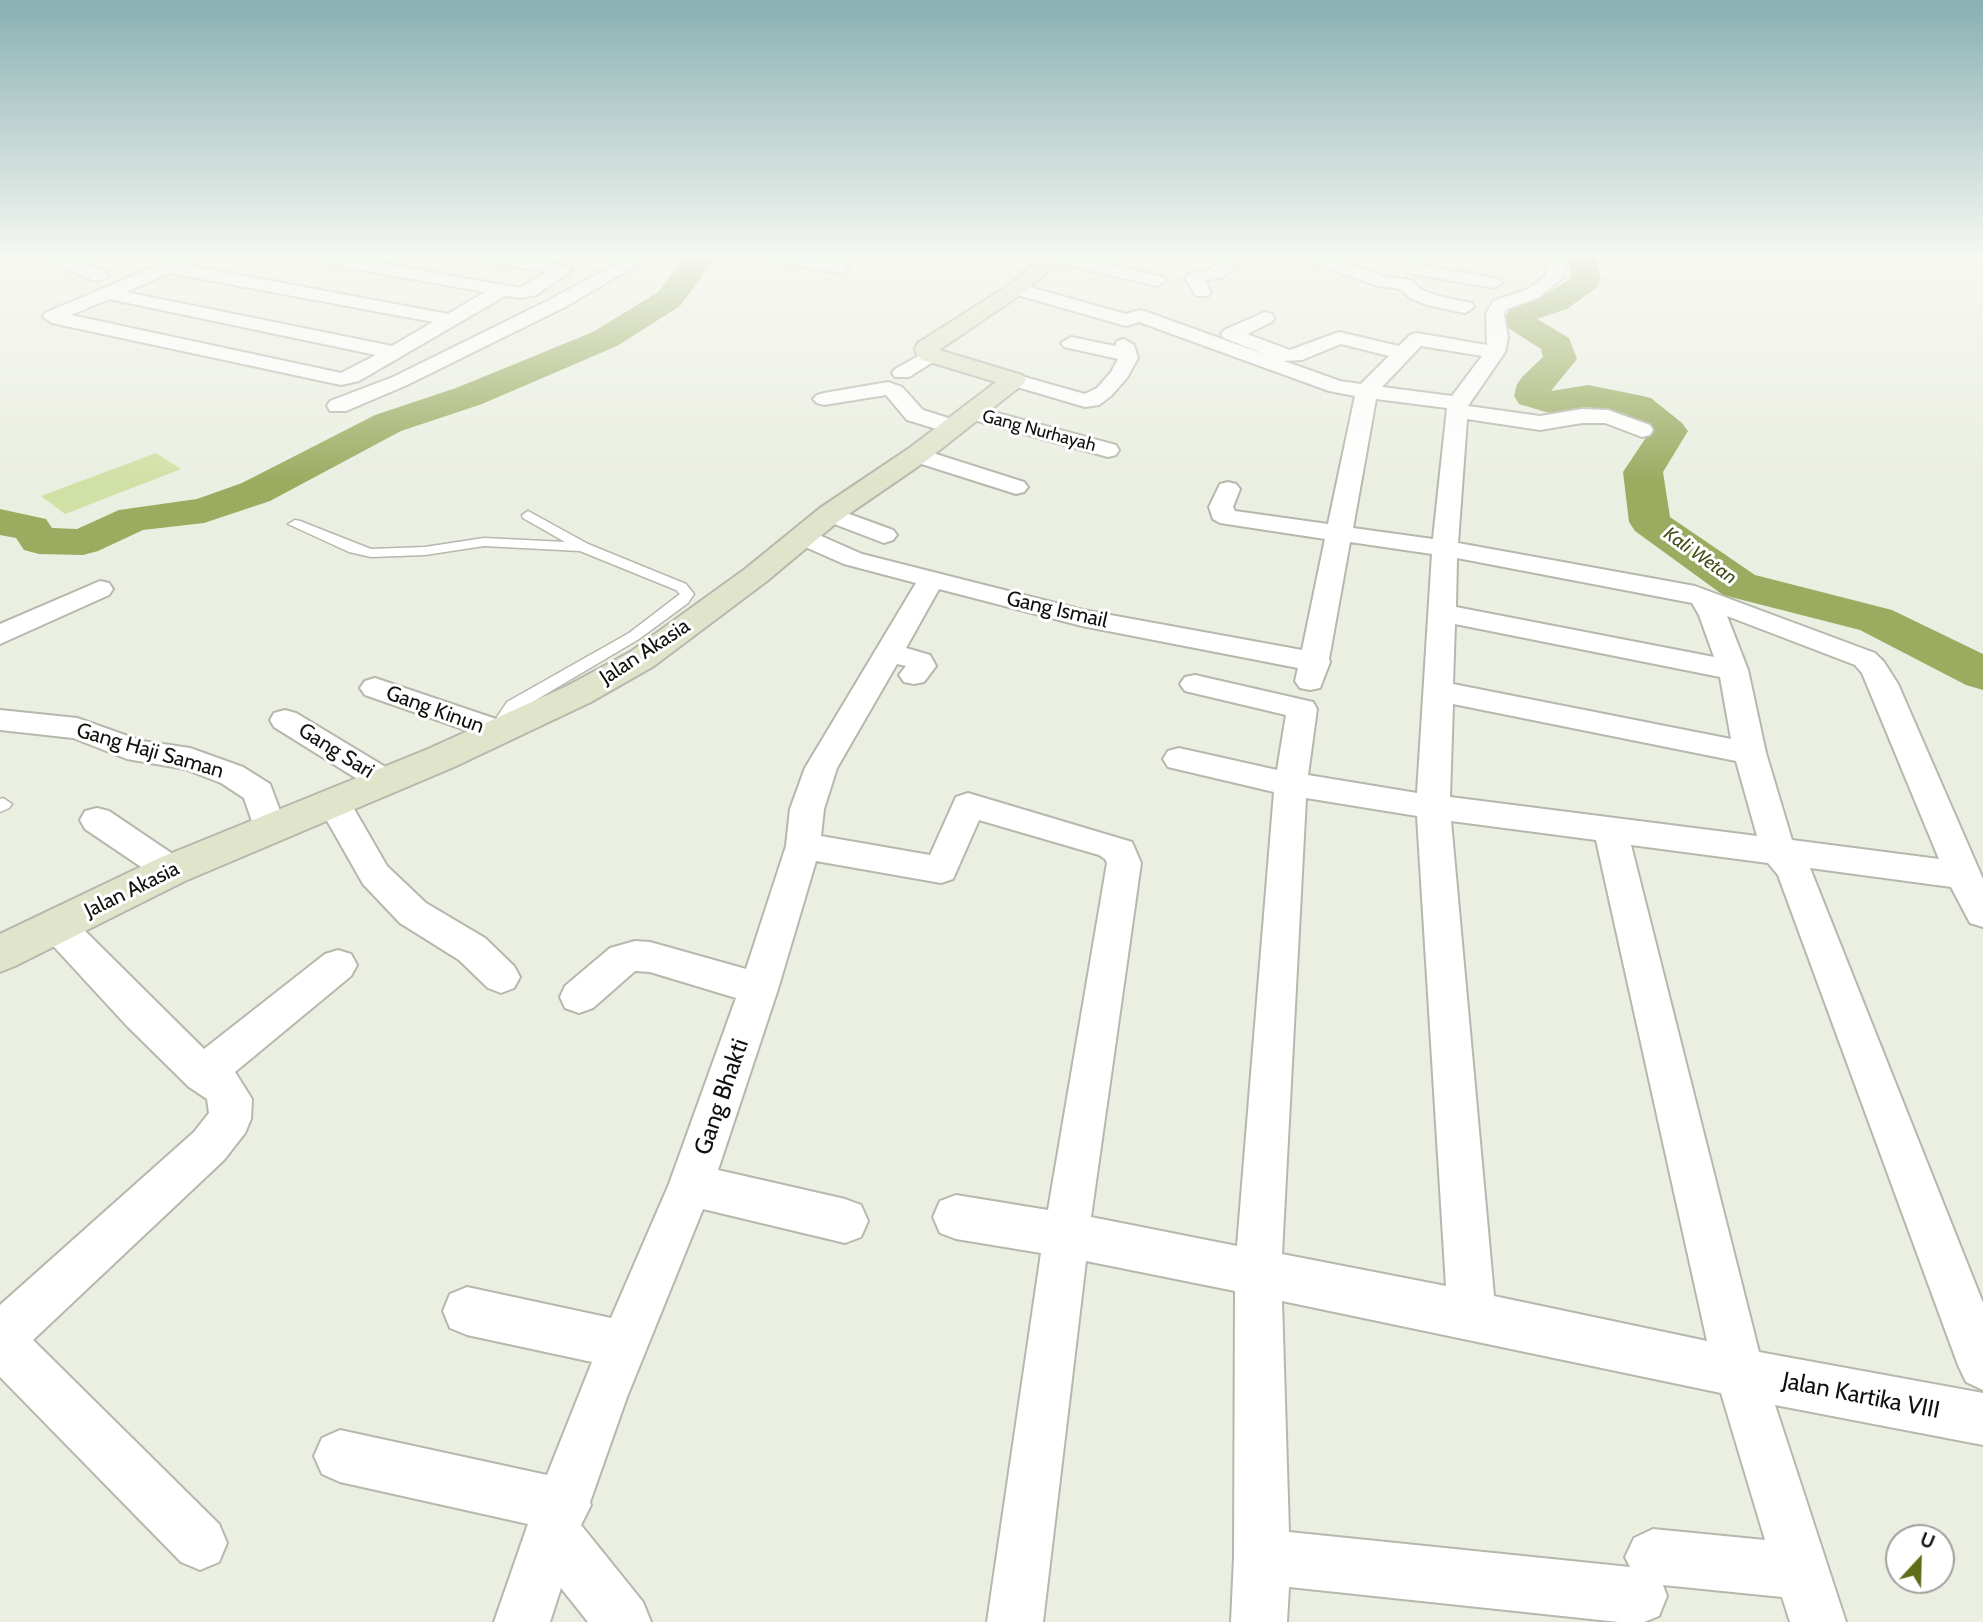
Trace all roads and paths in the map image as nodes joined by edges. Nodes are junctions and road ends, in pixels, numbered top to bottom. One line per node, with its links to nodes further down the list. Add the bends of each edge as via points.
1 (120, 332): 12 (street, via 341,379)
2 (306, 332): 12 (street)
3 (430, 332): 12 (street)
4 (499, 332): 19 (street)
5 (951, 332): 14 (street, via 926,348)
6 (1183, 332): 17 (street, via 1336,387)
7 (1236, 332): 11 (street, via 1231,334 1287,356 1339,338)
8 (1415, 332): 11 (street)
9 (1496, 332): 13 (street)
10 (1071, 343): 16 (street, via 1126,350 1120,374 1104,392 1089,401)
11 (1409, 346): 13 (street); 17 (street)
12 (393, 352)
13 (1495, 352): 20 (street)
14 (931, 355): 15 (street); 16 (street)
15 (902, 373)
16 (1013, 380): 21 (street, Jalan Akasia)
17 (1367, 390): 20 (street); 30 (street)
18 (824, 399): 21 (street, Gang Nurhayah, via 888,388 915,415)
19 (338, 407)
20 (1457, 407): 22 (street, via 1540,423 1608,417); 34 (street)
21 (962, 420): 23 (street, Gang Nurhayah); 24 (street, Jalan Akasia)
22 (1642, 430)
23 (1108, 450)
24 (917, 455): 25 (street); 27 (street, Jalan Akasia)
25 (1016, 487)
26 (1228, 489): 30 (street, via 1221,507 1229,517)
27 (830, 514): 31 (street); 32 (street, Jalan Akasia)
28 (528, 515): 33 (lane)
29 (295, 524): 33 (lane, via 372,553 484,542)
30 (1337, 534): 34 (street); 41 (street)
31 (884, 535)
32 (803, 537): 35 (street, Gang Ismail, via 853,559); 48 (street, Jalan Akasia, via 642,659)
33 (583, 547): 48 (lane, via 681,587 687,594 634,636 513,706)
34 (1445, 548): 37 (street); 38 (street)
35 (931, 580): 40 (street, Gang Ismail, via 1082,618); 58 (street, Gang Bhakti, via 902,664 821,768 807,809)
36 (100, 589): 39 (street)
37 (1702, 597): 42 (street); 61 (street, via 1865,659 1874,668)
38 (1443, 613): 42 (street); 44 (street)
39 (0, 635)
40 (1245, 649): 41 (street, Gang Ismail); 45 (street, via 1211,688)
41 (1316, 662): 45 (street)
42 (1733, 670): 49 (street)
43 (375, 688): 48 (street, Gang Kinun)
44 (1438, 691): 49 (street); 54 (street)
45 (1302, 709): 52 (street)
46 (0, 720): 56 (street, Gang Haji Saman, via 76,728 138,751 190,759 232,775 258,792)
47 (285, 720): 51 (street, Gang Sari)
48 (498, 731): 51 (street, Jalan Akasia)
49 (1750, 753): 59 (street)
50 (1179, 759): 52 (street)
51 (386, 782): 53 (street, Jalan Akasia)
52 (1291, 784): 54 (street); 74 (street)
53 (334, 803): 56 (street, Jalan Akasia); 66 (street, via 375,875 413,913 472,949)
54 (1433, 807): 57 (street); 76 (street)
55 (97, 820): 60 (street)
56 (269, 828): 60 (street, Jalan Akasia)
57 (1611, 832): 59 (street); 80 (street)
58 (803, 846): 67 (street, Gang Bhakti); 73 (street, via 941,870 968,805 1120,851 1124,863)
59 (1777, 851): 61 (street); 79 (street, via 1793,869)
60 (172, 870): 63 (street, Jalan Akasia)
61 (1963, 875): 62 (street)
62 (1983, 913)
63 (58, 926): 64 (street, Jalan Akasia); 69 (street)
64 (0, 954)
65 (338, 965): 69 (street)
66 (501, 977)
67 (759, 989): 68 (street, via 635,956 623,959); 70 (street, Gang Bhakti)
68 (579, 997)
69 (203, 1074): 77 (street, via 222,1086 231,1099 230,1119 209,1146)
70 (691, 1185): 72 (street); 78 (street, Gang Bhakti)
71 (956, 1217): 73 (street, Jalan Kartika VIII)
72 (845, 1221)
73 (1066, 1235): 74 (street, Jalan Kartika VIII); 89 (street)
74 (1258, 1273): 76 (street, Jalan Kartika VIII); 85 (street)
75 (467, 1311): 78 (street)
76 (1472, 1315): 80 (street, Jalan Kartika VIII)
77 (0, 1340): 84 (street)
78 (624, 1345): 83 (street, Gang Bhakti)
79 (1983, 1365)
80 (1738, 1372): 81 (street, Jalan Kartika VIII); 86 (street)
81 (1983, 1419)
82 (340, 1456): 83 (street)
83 (558, 1518): 87 (street, Gang Bhakti); 88 (street)
84 (200, 1544)
85 (1262, 1557): 86 (street, via 1646,1576); 90 (street)
86 (1802, 1571): 91 (street)
87 (522, 1622)
88 (623, 1622)
89 (1015, 1622)
90 (1259, 1622)
91 (1818, 1622)

